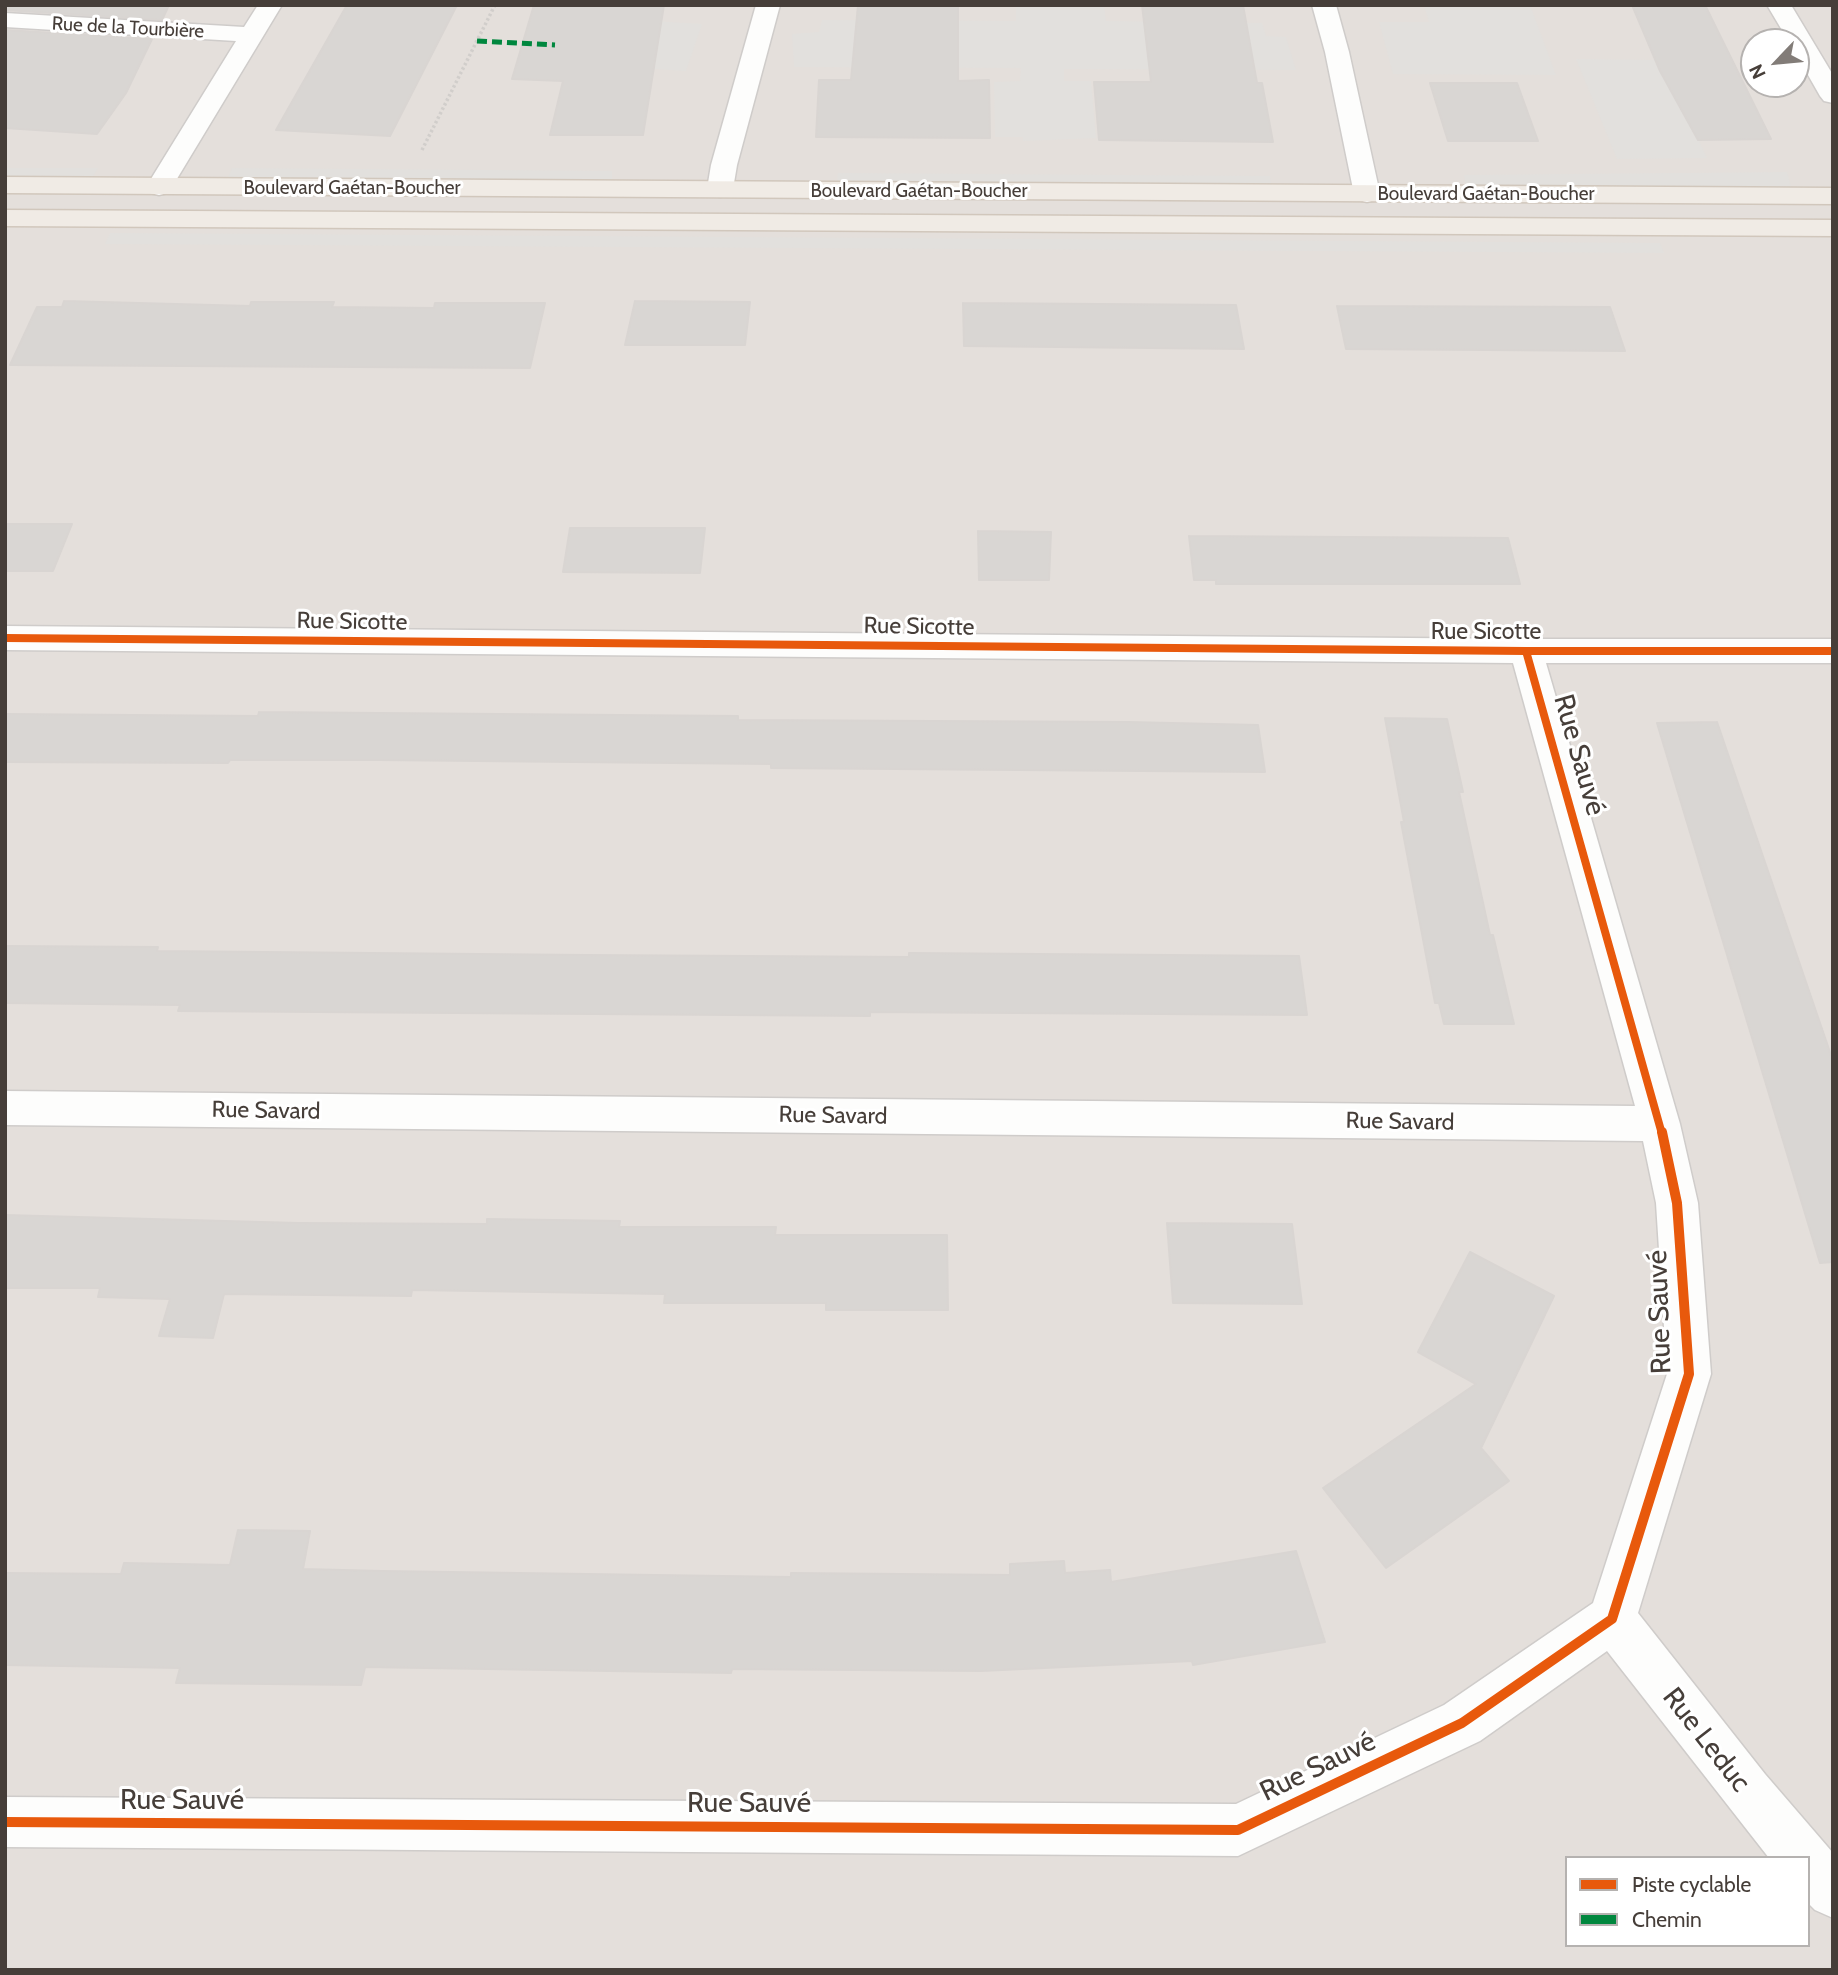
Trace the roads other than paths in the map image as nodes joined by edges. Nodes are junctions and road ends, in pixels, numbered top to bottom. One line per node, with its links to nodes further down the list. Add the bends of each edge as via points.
1 (270, 5): 6 (street)
2 (768, 5): 10 (street)
3 (1324, 5): 11 (street)
4 (1779, 5): 7 (street)
5 (5, 20): 6 (street, Rue de la Tourbière)
6 (251, 35): 9 (street)
7 (1833, 96)
8 (5, 185): 9 (main road, Boulevard Gaétan-Boucher)
9 (159, 187): 10 (main road, Boulevard Gaétan-Boucher)
10 (720, 190): 11 (main road, Boulevard Gaétan-Boucher)
11 (1367, 194): 12 (main road, Boulevard Gaétan-Boucher)
12 (1833, 196)
13 (5, 218): 14 (main road, Boulevard Gaétan-Boucher)
14 (1833, 228)
15 (5, 638): 16 (street, Rue Sicotte)
16 (1526, 651): 17 (street, Rue Sicotte); 19 (street, Rue Sauvé)
17 (1833, 651)
18 (5, 1108): 19 (street, Rue Savard)
19 (1660, 1124): 20 (street, Rue Sauvé, via 1677,1203 1689,1374)
20 (1612, 1619): 21 (street, Rue Sauvé, via 1462,1723 1238,1830); 22 (street, Rue Leduc, via 1746,1793)
21 (5, 1822)
22 (1801, 1856)
23 (1810, 1866): 24 (street)
24 (1833, 1892)

